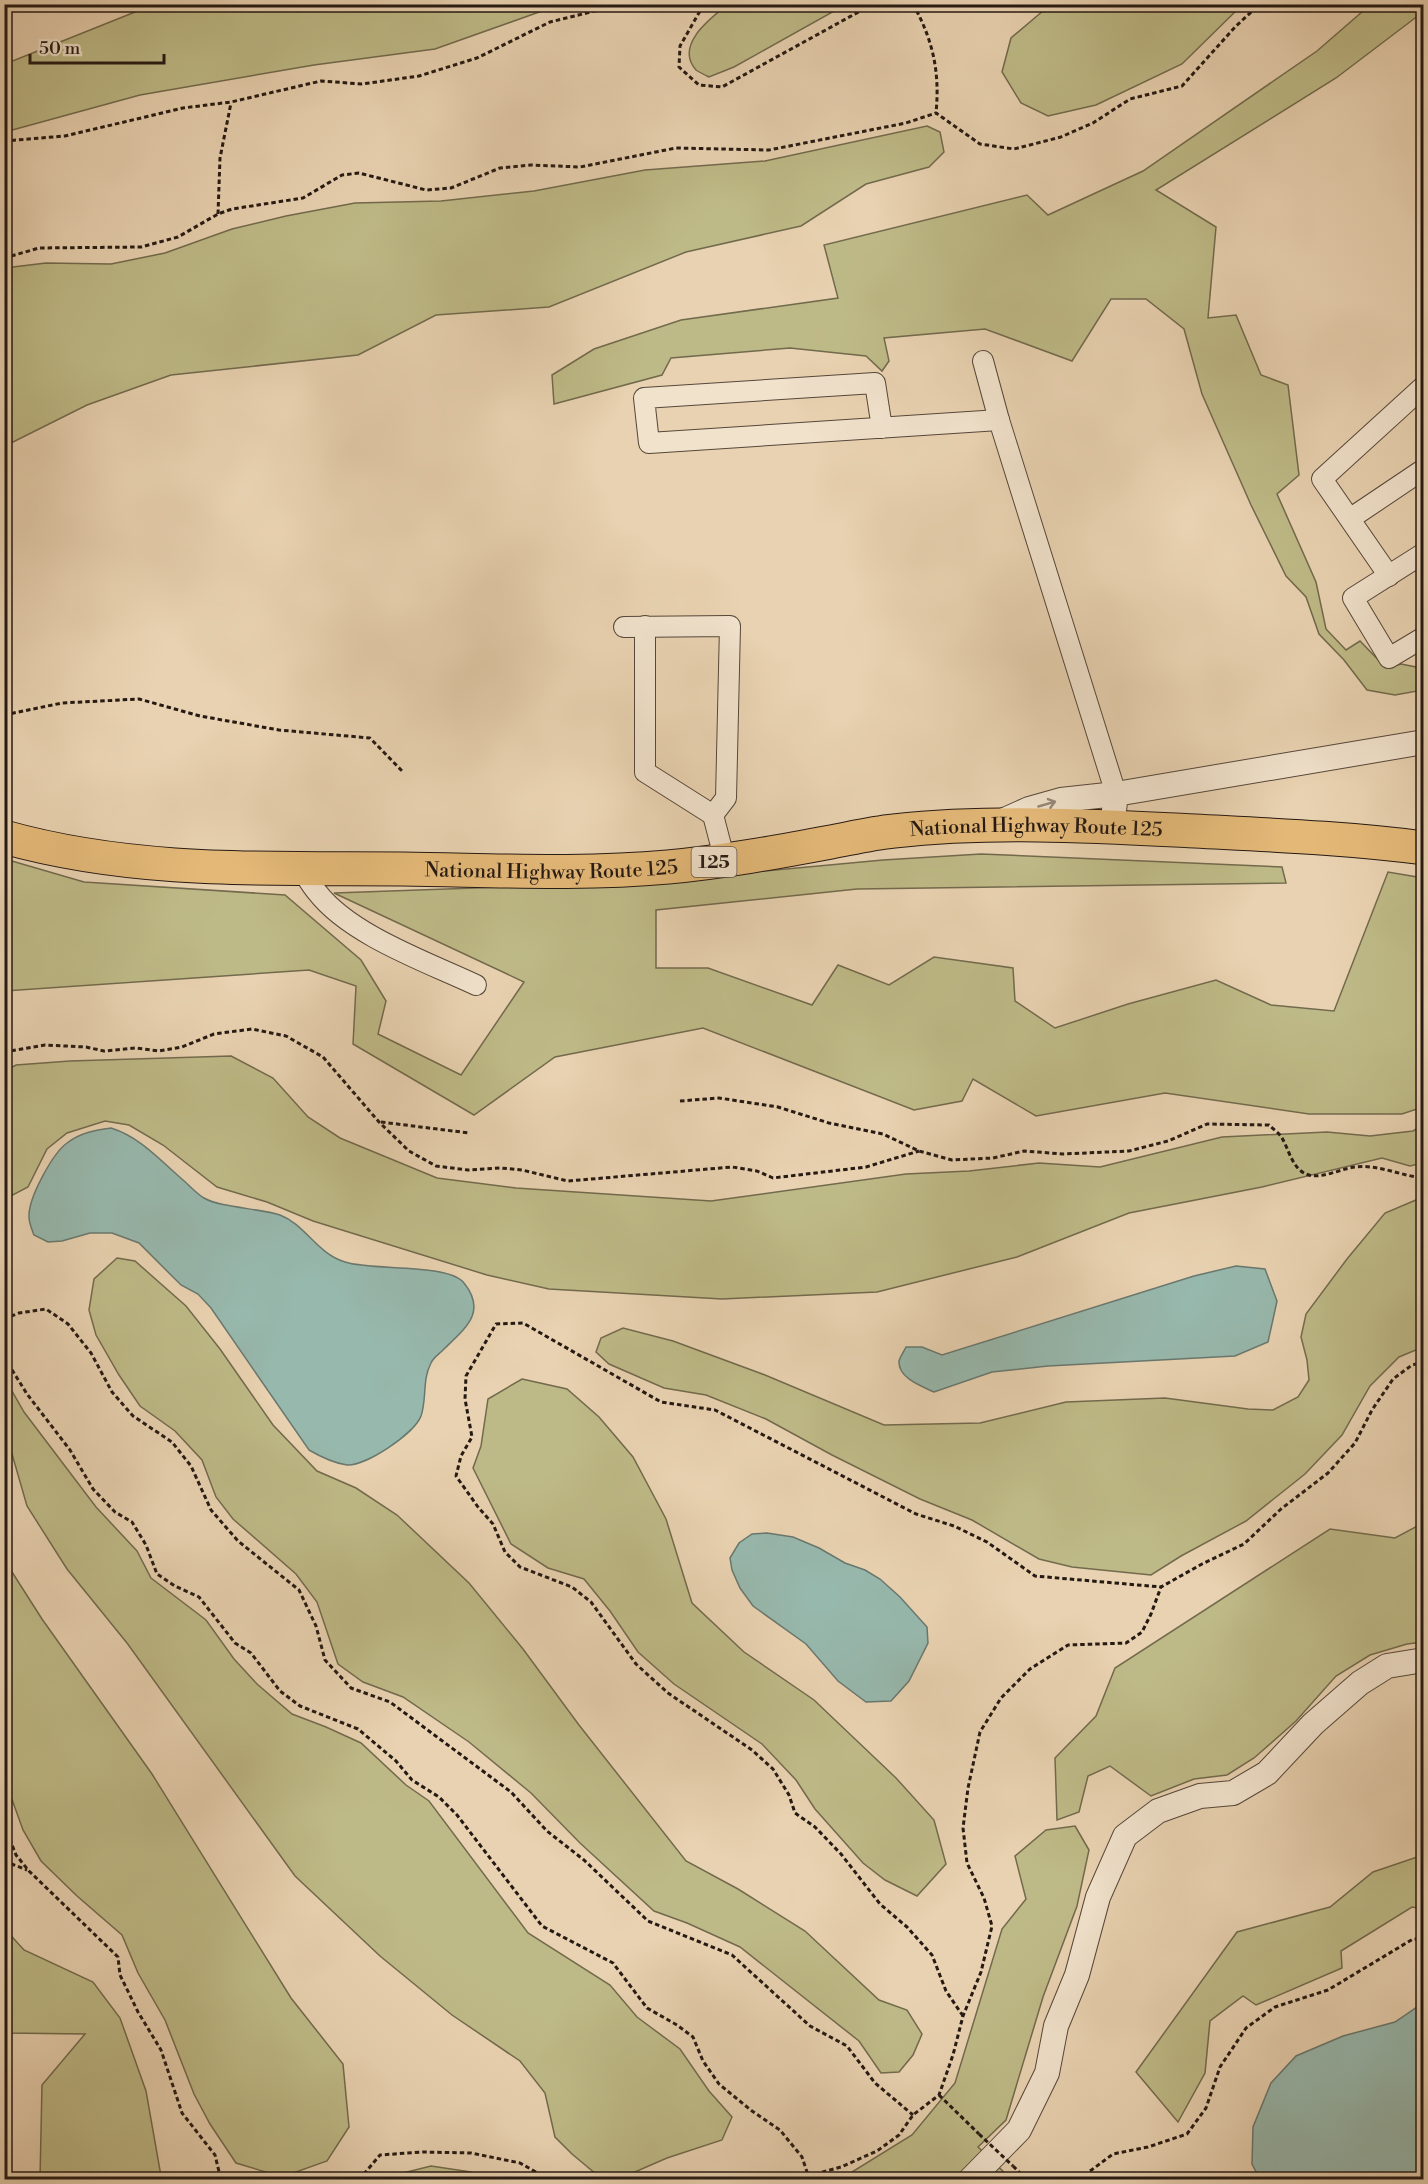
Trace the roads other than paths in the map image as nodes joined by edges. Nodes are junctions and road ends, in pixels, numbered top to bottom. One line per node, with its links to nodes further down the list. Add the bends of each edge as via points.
1 (983, 361): 3 (street)
2 (1424, 386): 6 (street, via 1323,479)
3 (999, 420): 4 (street); 13 (street)
4 (882, 428): 4 (street, via 649,443 644,398 875,383)
5 (1424, 469): 6 (street)
6 (1351, 518): 8 (street)
7 (1424, 553): 8 (street)
8 (1389, 576): 11 (street, via 1353,598 1389,658)
9 (645, 626): 10 (street); 14 (street, via 645,772); 14 (street, via 730,626 726,798)
10 (624, 627)
11 (1424, 637)
12 (1424, 742): 13 (street)
13 (1116, 794): 15 (street, one-way to 13, via 1029,809 1061,800); 16 (street)
14 (713, 815): 19 (street)
15 (993, 826): 16 (highway, National Highway Route 125 / 125); 19 (highway, National Highway Route 125 / 125, via 894,831)
16 (1112, 827): 18 (highway, National Highway Route 125 / 125, via 1366,840)
17 (4, 837): 20 (highway, National Highway Route 125 / 125, via 97,858 140,863)
18 (1424, 848)
19 (725, 861): 20 (highway, National Highway Route 125 / 125, via 614,870)
20 (301, 869): 21 (street, via 318,893 345,918 386,944)
21 (476, 985)
22 (1424, 1660): 23 (street, via 1387,1666 1360,1683 1313,1724 1268,1773 1233,1793 1200,1796 1158,1811 1125,1836 1098,1897 1077,1975 1056,2026 1047,2073 1019,2130)
23 (970, 2180)

